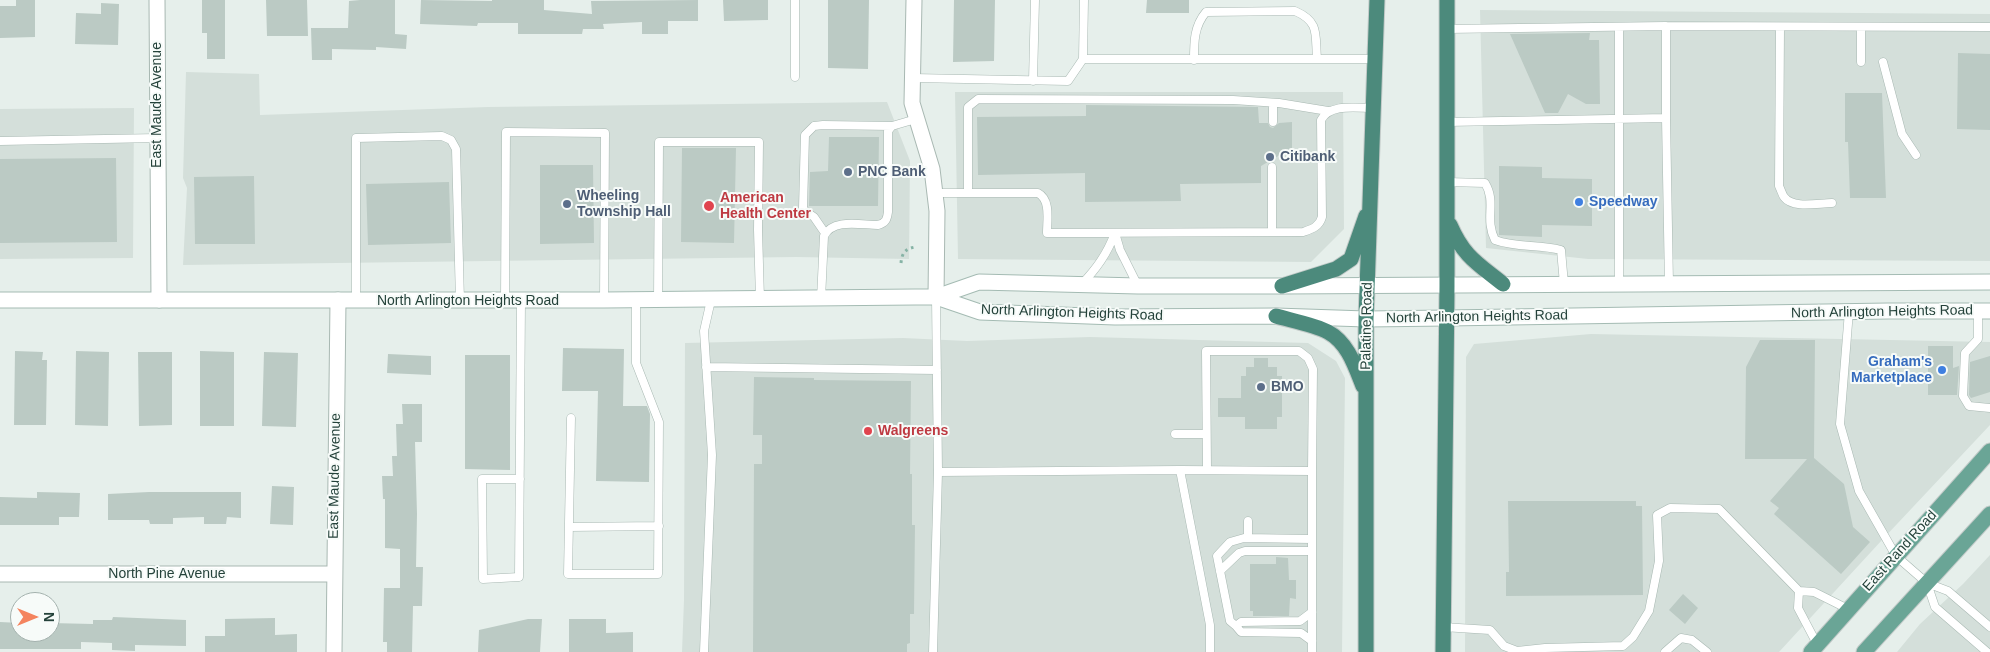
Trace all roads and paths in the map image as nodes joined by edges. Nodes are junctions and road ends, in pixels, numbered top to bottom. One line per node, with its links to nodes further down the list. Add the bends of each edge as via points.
1 (157, 0): 32 (main road, East Maude Avenue)
2 (795, 0): 20 (lane)
3 (914, 0): 21 (main road)
4 (1035, 0): 22 (lane)
5 (1084, 0): 14 (lane)
6 (1377, 0): 16 (highway, Palatine Road)
7 (1447, 0): 13 (highway)
8 (1666, 26): 10 (lane); 11 (lane); 26 (lane)
9 (1861, 26): 11 (lane); 12 (lane); 18 (lane)
10 (1619, 27): 13 (lane); 28 (lane)
11 (1780, 27): 40 (lane, via 1779,186 1789,202)
12 (1990, 27)
13 (1447, 29): 30 (highway)
14 (1083, 59): 17 (lane); 22 (lane, via 1068,81)
15 (1317, 59): 16 (lane); 17 (lane); 17 (lane, via 1315,29 1308,17 1295,11 1206,12 1198,21)
16 (1375, 59): 24 (highway, Palatine Road)
17 (1194, 60)
18 (1861, 62)
19 (1883, 62): 34 (lane, via 1902,134)
20 (795, 78)
21 (913, 78): 22 (lane); 27 (main road, via 912,103)
22 (1033, 80)
23 (1273, 102): 25 (lane); 29 (lane); 38 (lane, via 978,99 968,107)
24 (1374, 108): 25 (lane); 39 (highway, Palatine Road)
25 (1328, 111): 42 (lane, via 1321,120 1320,223 1303,232)
26 (1666, 118): 28 (lane); 52 (lane)
27 (916, 119): 31 (lane); 37 (main road, via 932,169)
28 (1619, 120): 30 (lane); 51 (lane)
29 (1273, 122)
30 (1447, 122): 36 (highway)
31 (892, 126): 43 (lane, via 888,131 887,219 878,225 836,224); 43 (lane, via 823,125 814,126 804,135 803,208)
32 (158, 138): 33 (lane); 61 (main road, East Maude Avenue)
33 (0, 141)
34 (1916, 155)
35 (1272, 166): 42 (lane)
36 (1448, 182): 41 (highway); 50 (lane, via 1485,183 1491,193 1490,229 1494,240 1561,250)
37 (935, 193): 38 (lane); 57 (main road)
38 (968, 193): 44 (lane, via 1038,193 1047,204 1047,233)
39 (1371, 202): 54 (highway, via 1351,259 1336,269); 55 (highway, Palatine Road)
40 (1832, 203)
41 (1448, 219): 49 (highway, via 1456,240 1473,262); 56 (highway)
42 (1272, 232): 44 (lane)
43 (825, 233): 59 (lane)
44 (1116, 233): 48 (lane, via 1099,266); 53 (lane, via 1120,250)
45 (915, 248): 46 (path, via 903,252)
46 (901, 262)
47 (1990, 282): 52 (main road, North Arlington Heights Road)
48 (1081, 284): 53 (main road, North Arlington Heights Road); 57 (main road, North Arlington Heights Road, via 979,282)
49 (1503, 284): 50 (main road, North Arlington Heights Road); 56 (main road, North Arlington Heights Road)
50 (1564, 284): 51 (main road, North Arlington Heights Road)
51 (1619, 284): 52 (main road, North Arlington Heights Road)
52 (1669, 284)
53 (1138, 286): 54 (main road, North Arlington Heights Road)
54 (1282, 286): 55 (main road, North Arlington Heights Road)
55 (1367, 286): 56 (main road, North Arlington Heights Road); 75 (highway, Palatine Road)
56 (1448, 286): 74 (highway)
57 (936, 297): 59 (main road, North Arlington Heights Road); 73 (main road, North Arlington Heights Road, via 980,312 1116,317); 77 (lane)
58 (760, 299): 59 (main road, North Arlington Heights Road); 67 (lane, via 759,142 659,142); 68 (main road, North Arlington Heights Road)
59 (821, 299)
60 (0, 300): 61 (main road, North Arlington Heights Road)
61 (158, 300): 62 (main road, North Arlington Heights Road)
62 (338, 300): 69 (main road, North Arlington Heights Road); 99 (main road, East Maude Avenue)
63 (505, 300): 64 (main road, North Arlington Heights Road); 65 (lane, via 506,132 605,133); 70 (main road, North Arlington Heights Road)
64 (521, 300): 65 (main road, North Arlington Heights Road); 88 (lane)
65 (604, 300): 66 (main road, North Arlington Heights Road)
66 (636, 300): 67 (main road, North Arlington Heights Road); 91 (lane, via 636,363 660,422)
67 (658, 300): 68 (main road, North Arlington Heights Road)
68 (711, 300): 76 (lane, via 704,331)
69 (356, 301): 70 (main road, North Arlington Heights Road); 70 (lane, via 356,138 442,136 451,140 456,149)
70 (460, 301)
71 (1984, 311): 72 (main road, North Arlington Heights Road); 79 (lane, via 1978,339 1965,353 1963,396 1969,406)
72 (1849, 312): 74 (main road, North Arlington Heights Road); 96 (lane, via 1840,424 1859,491)
73 (1276, 316): 75 (main road, North Arlington Heights Road); 78 (highway, via 1328,331 1352,357)
74 (1447, 318): 75 (main road, North Arlington Heights Road); 105 (highway)
75 (1366, 319): 78 (highway, Palatine Road)
76 (706, 367): 77 (lane); 110 (lane, via 712,455)
77 (937, 370): 87 (lane)
78 (1366, 393): 114 (highway, Palatine Road)
79 (1990, 408)
80 (571, 418): 92 (lane)
81 (1175, 434): 82 (lane)
82 (1206, 434): 85 (lane); 86 (lane, via 1206,351 1299,351 1308,358 1313,369)
83 (1990, 451): 96 (main road, East Rand Road)
84 (1180, 470): 85 (lane); 87 (lane); 112 (lane, via 1210,625)
85 (1207, 470): 86 (lane)
86 (1312, 471): 94 (lane)
87 (938, 472): 111 (lane)
88 (520, 479): 88 (lane, via 519,578 483,579 482,479)
89 (1990, 514): 100 (main road)
90 (1248, 521): 93 (lane)
91 (659, 526): 92 (lane); 92 (lane, via 658,574 568,574)
92 (569, 527)
93 (1248, 538): 94 (lane); 97 (lane, via 1230,542 1223,548 1217,556)
94 (1312, 538): 95 (lane)
95 (1312, 551): 97 (lane, via 1245,550); 103 (lane)
96 (1896, 556): 100 (lane); 102 (main road, East Rand Road)
97 (1220, 571): 104 (lane, via 1230,622)
98 (0, 574): 99 (main road, North Pine Avenue)
99 (334, 574): 109 (main road, East Maude Avenue)
100 (1927, 583): 106 (lane, via 1948,591); 118 (main road); 119 (lane, via 1935,607)
101 (1799, 591): 102 (lane, via 1814,592); 105 (lane, via 1719,509 1670,508 1657,516 1659,561 1649,611 1633,637 1623,646 1517,651 1504,646 1490,630); 108 (lane, via 1798,608)
102 (1848, 609): 108 (main road, East Rand Road)
103 (1312, 612): 104 (lane, via 1300,622 1240,622); 107 (lane)
104 (1236, 626): 107 (lane, via 1240,632 1301,633)
105 (1443, 627): 115 (highway)
106 (1990, 627)
107 (1312, 641): 113 (lane)
108 (1814, 648)
109 (334, 652)
110 (704, 652)
111 (933, 652)
112 (1210, 652)
113 (1312, 652)
114 (1366, 652)
115 (1443, 652)
116 (1665, 652): 117 (lane, via 1681,638 1687,638)
117 (1707, 652)
118 (1864, 652)
119 (1987, 652)

